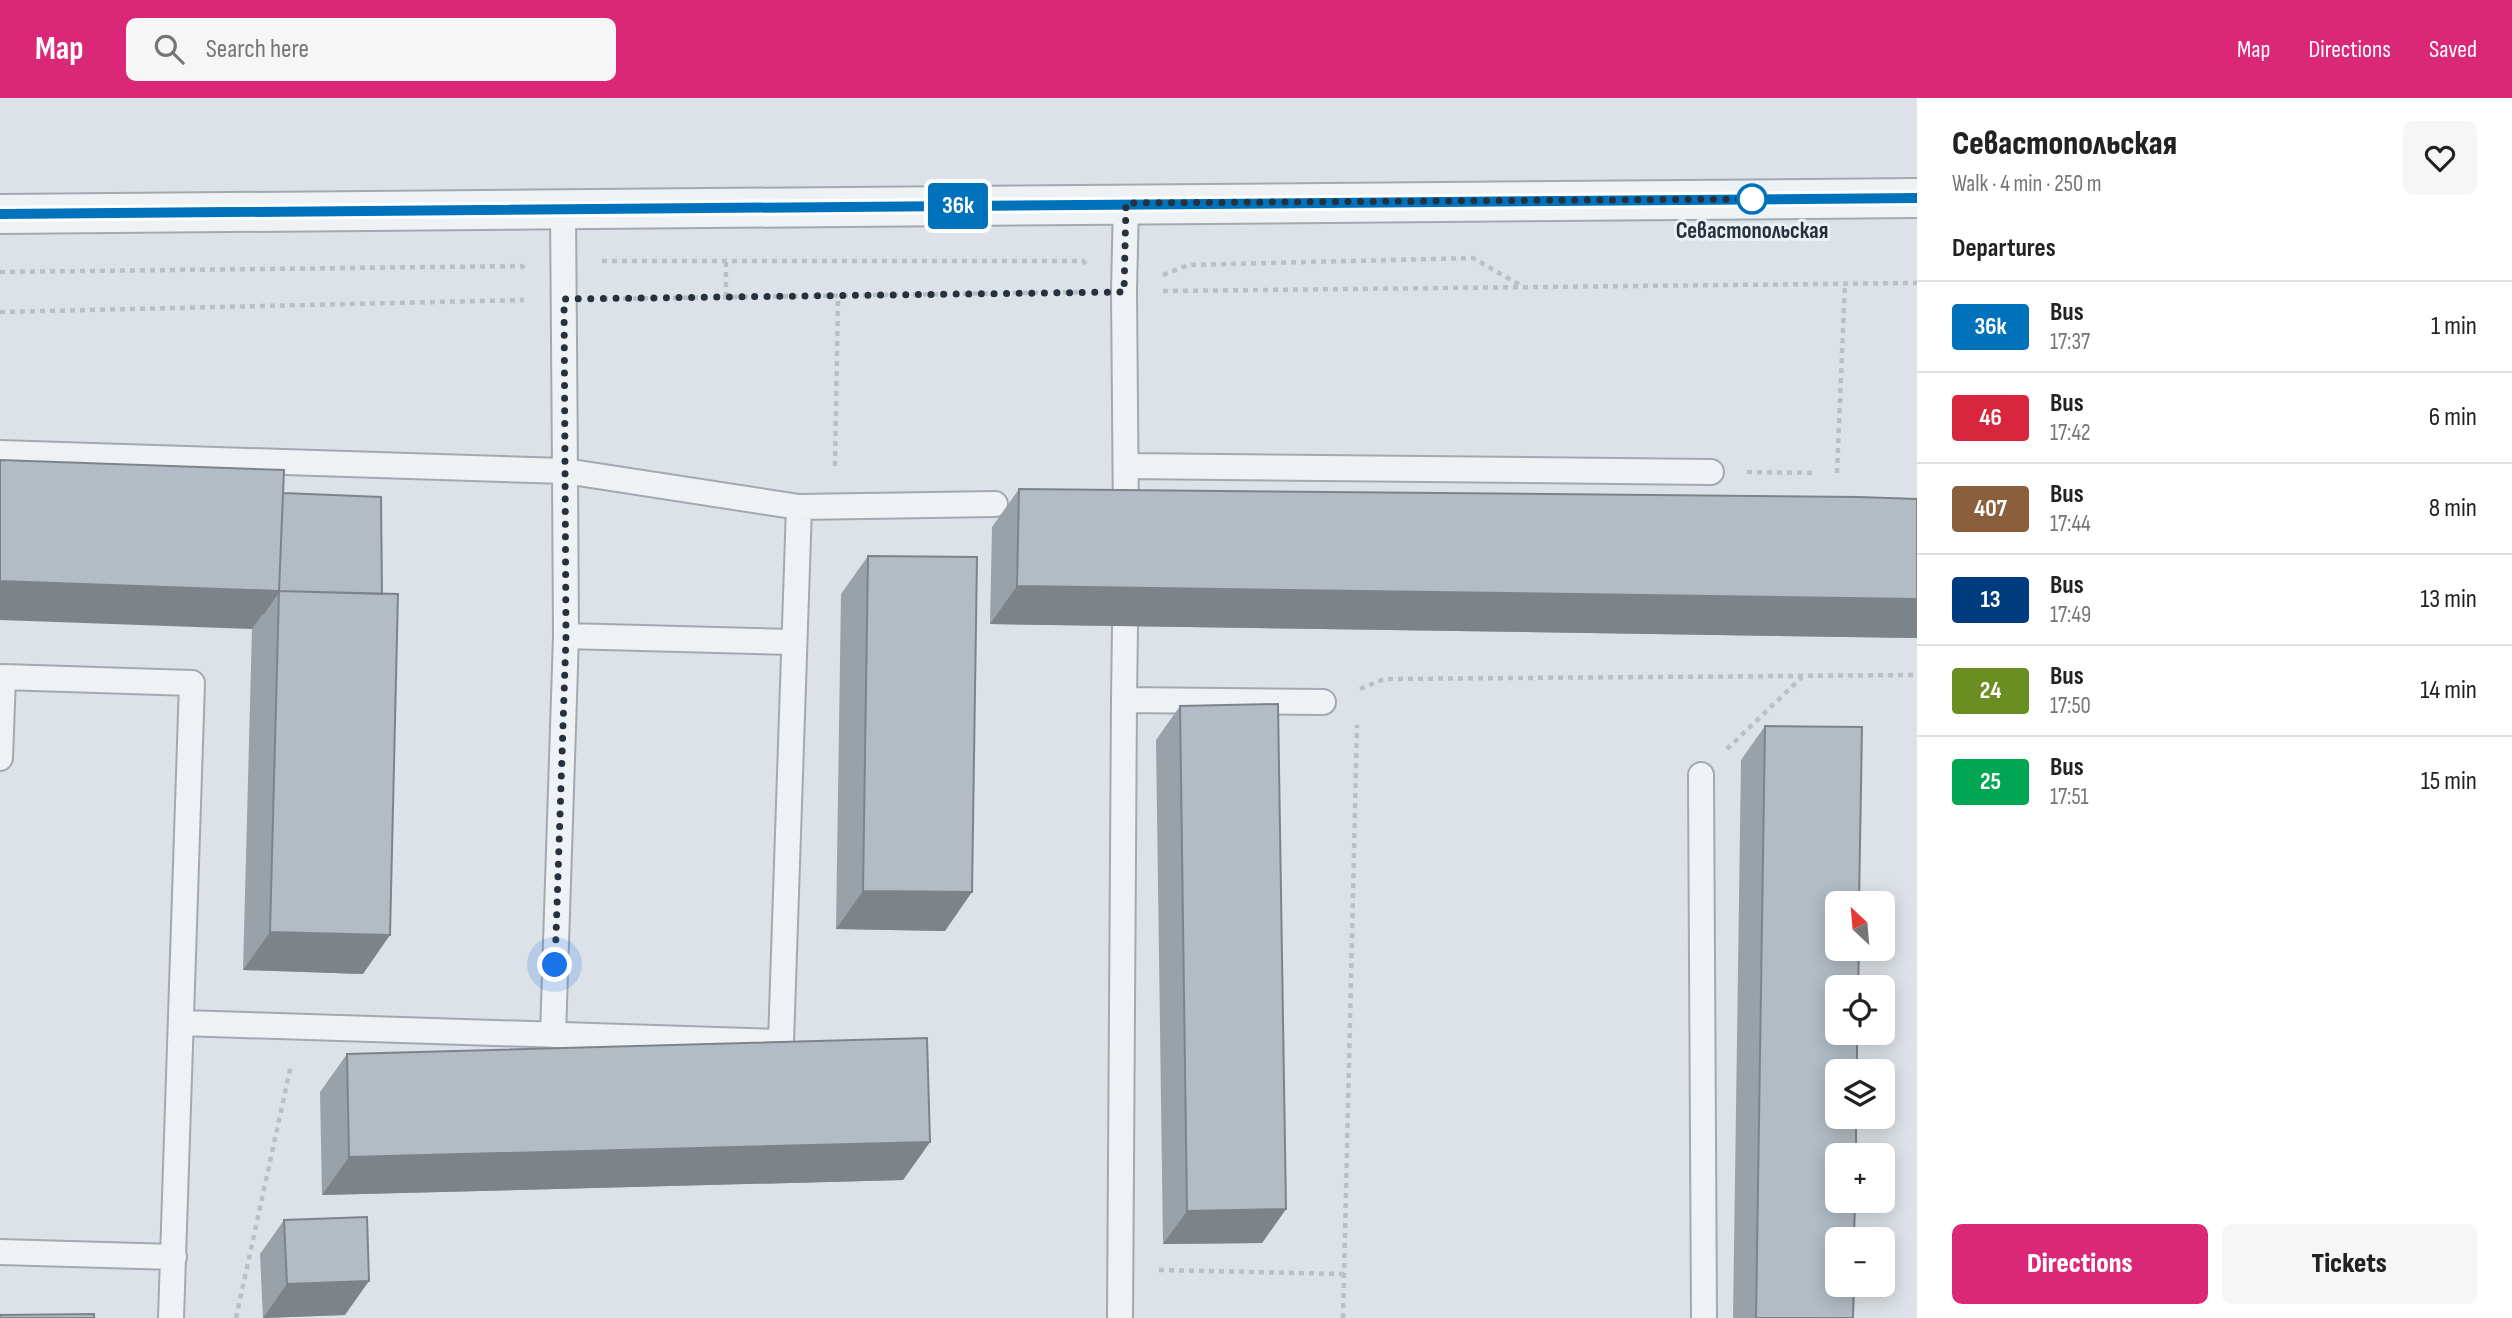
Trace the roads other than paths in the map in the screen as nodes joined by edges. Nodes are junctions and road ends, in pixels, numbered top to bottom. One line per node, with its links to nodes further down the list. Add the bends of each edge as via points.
1 (1917, 198): 2 (street)
2 (1126, 203): 3 (street); 6 (lane)
3 (563, 209): 4 (street); 7 (lane)
4 (0, 214)
5 (0, 453): 7 (lane)
6 (1126, 466): 8 (lane); 11 (lane)
7 (565, 471): 10 (lane); 13 (lane)
8 (1711, 472)
9 (995, 503): 10 (lane)
10 (799, 507): 14 (lane)
11 (1126, 529)
12 (1125, 626): 15 (lane)
13 (566, 636): 14 (lane); 20 (lane)
14 (794, 642): 20 (lane, via 781,1042)
15 (1124, 700): 16 (lane); 24 (lane)
16 (1323, 702)
17 (0, 758): 19 (lane, via 3,677 192,683)
18 (1701, 775): 25 (lane)
19 (181, 1023): 20 (lane); 22 (lane)
20 (553, 1035)
21 (0, 1252): 22 (lane)
22 (173, 1257): 23 (lane)
23 (171, 1318)
24 (1120, 1318)
25 (1704, 1318)

